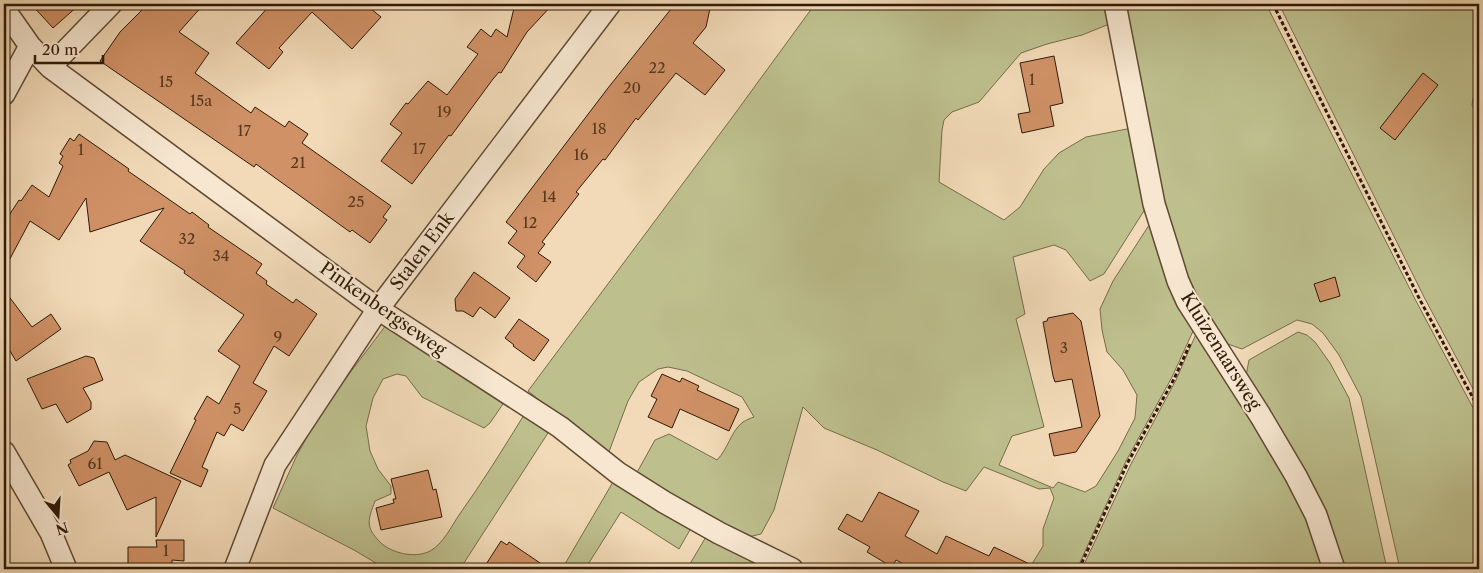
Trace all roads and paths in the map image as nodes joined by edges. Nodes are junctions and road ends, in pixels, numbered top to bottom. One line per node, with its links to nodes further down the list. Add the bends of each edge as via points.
1 (111, 4): 7 (street)
2 (610, 4): 11 (street, Stalen Enk)
3 (1115, 4): 12 (street, Kluizenaarsweg, via 1154,204 1178,281)
4 (1273, 4): 13 (path, via 1420,300)
5 (4, 10): 6 (street, Pinkenbergseweg)
6 (30, 46): 7 (street, Pinkenbergseweg); 9 (street)
7 (50, 67): 11 (street, Pinkenbergseweg)
8 (1479, 92): 10 (path)
9 (4, 94)
10 (1479, 107)
11 (378, 308): 16 (street, Stalen Enk, via 275,465); 17 (street, Pinkenbergseweg, via 560,427 618,473 664,502)
12 (1200, 321): 18 (path, via 1174,379 1128,462); 19 (street, Kluizenaarsweg, via 1296,476 1316,515)
13 (1479, 409)
14 (4, 452): 15 (street, via 51,533)
15 (66, 569)
16 (235, 569)
17 (792, 569)
18 (1079, 569)
19 (1334, 569)

